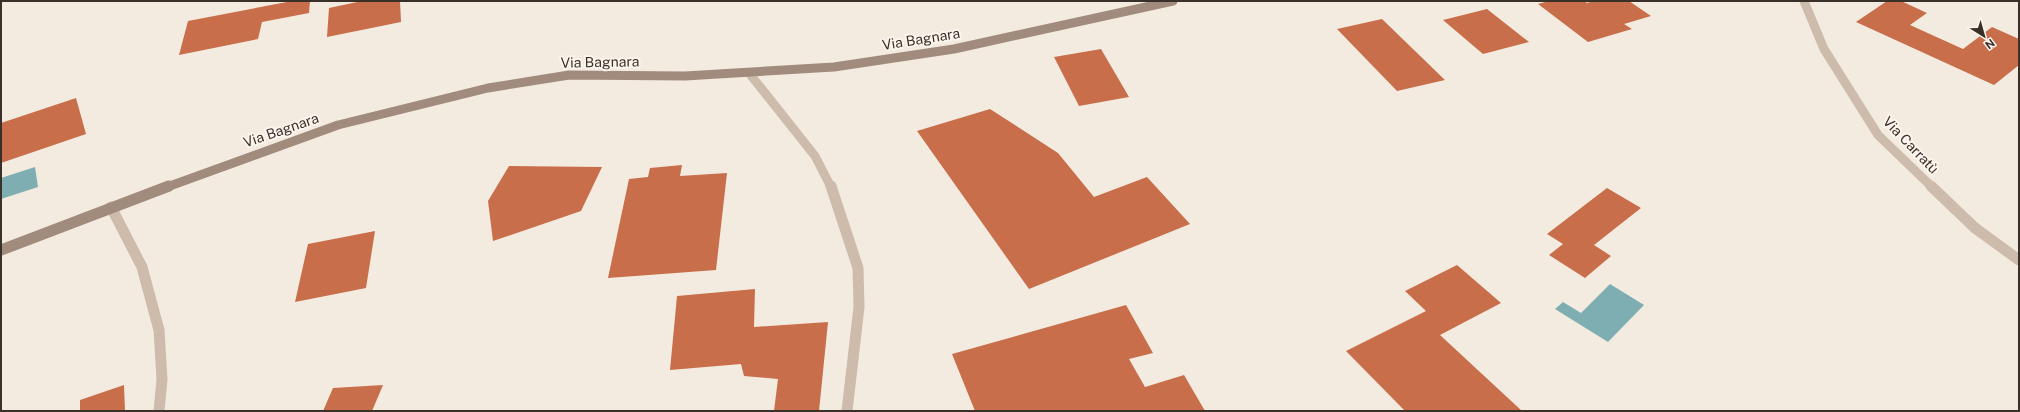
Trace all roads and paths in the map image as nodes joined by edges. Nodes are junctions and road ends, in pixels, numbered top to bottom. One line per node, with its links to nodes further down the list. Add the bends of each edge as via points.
1 (1173, 1): 3 (main road, Via Bagnara, via 954,49 834,67)
2 (1804, 1): 6 (street, Via Carratù, via 1824,49 1878,135 1975,228)
3 (749, 73): 4 (main road, Via Bagnara, via 685,76 569,75 488,88 338,125); 8 (street, via 815,156 832,188 858,268 859,307)
4 (111, 207): 5 (main road, Via Bagnara); 7 (street, via 142,267 159,330 162,379)
5 (1, 250)
6 (2019, 260)
7 (159, 411)
8 (847, 411)

